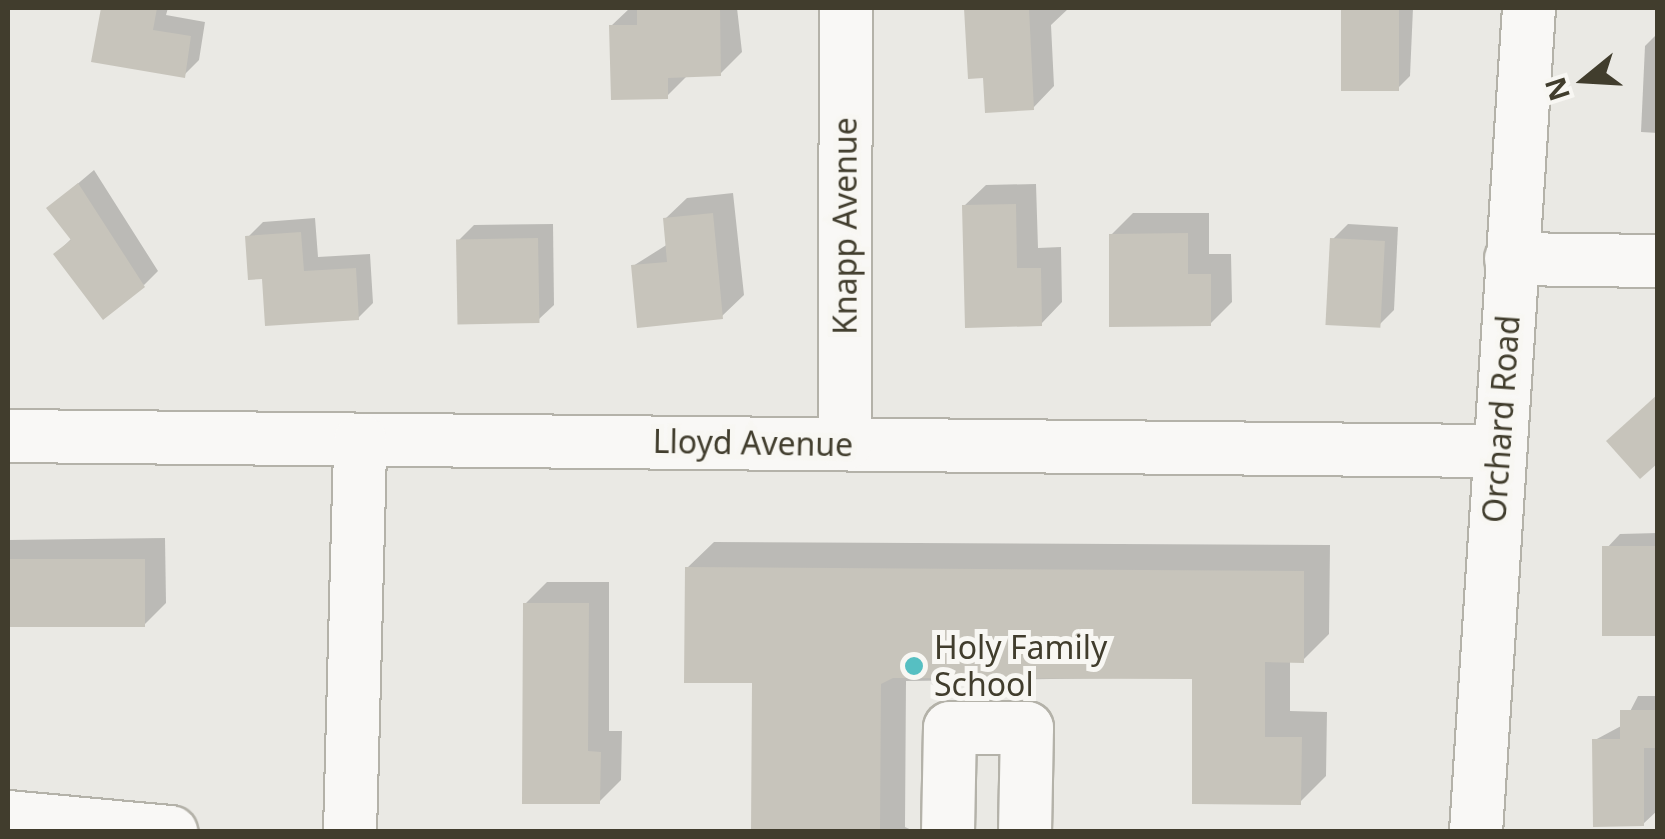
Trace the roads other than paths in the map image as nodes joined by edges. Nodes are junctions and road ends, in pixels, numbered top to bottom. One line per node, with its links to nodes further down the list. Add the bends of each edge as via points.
1 (846, 8): 7 (street, Knapp Avenue)
2 (1528, 8): 3 (street, Orchard Road)
3 (1511, 259): 4 (street); 8 (street, Orchard Road)
4 (1658, 261)
5 (8, 436): 6 (street, Lloyd Avenue)
6 (360, 440): 7 (street, Lloyd Avenue); 11 (street)
7 (845, 444): 8 (street, Lloyd Avenue)
8 (1498, 451): 14 (street, Orchard Road)
9 (8, 816): 10 (street)
10 (171, 832)
11 (350, 832)
12 (948, 832): 13 (street, via 950,728 1027,728)
13 (1025, 832)
14 (1476, 832)

